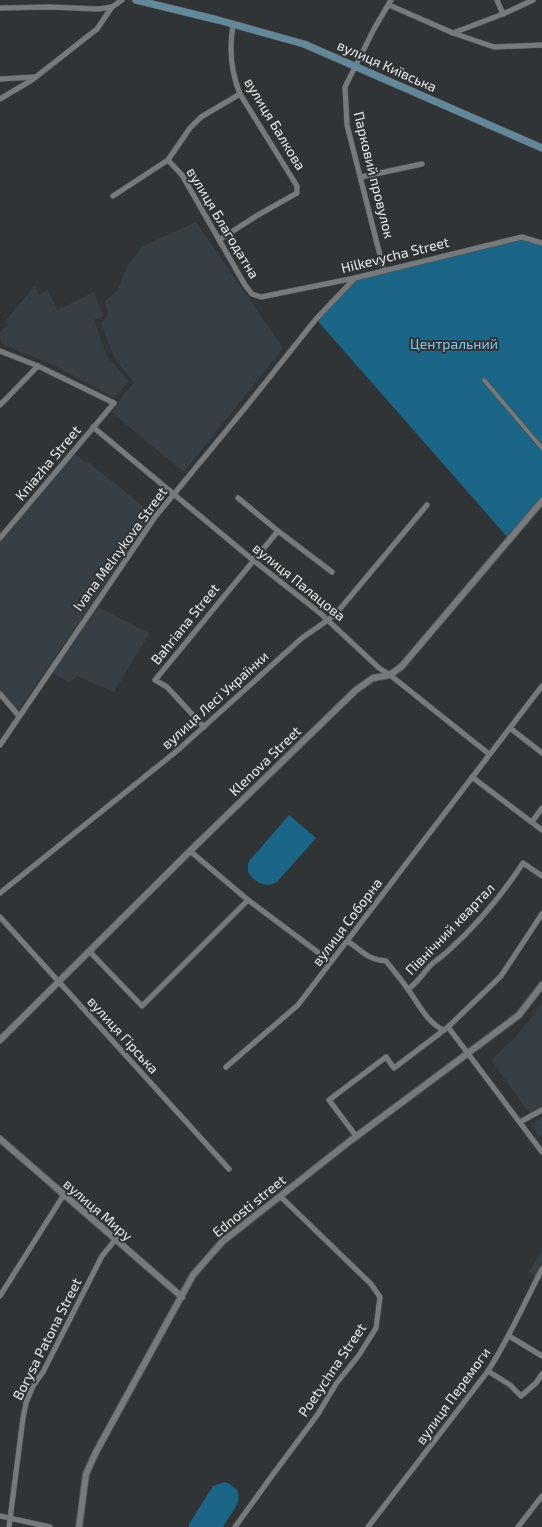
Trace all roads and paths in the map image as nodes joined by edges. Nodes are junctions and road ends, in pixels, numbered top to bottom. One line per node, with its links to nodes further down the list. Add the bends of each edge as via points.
1 (122, 0): 6 (street)
2 (136, 0): 9 (main road, вулиця Київська)
3 (496, 0): 8 (street)
4 (533, 0): 8 (street)
5 (390, 2): 10 (street); 12 (street, Парковий провулок)
6 (112, 7): 7 (street); 13 (street, via 97,29)
7 (0, 8)
8 (503, 14): 10 (street)
9 (233, 25): 12 (main road, вулиця Київська, via 304,44); 15 (street, вулиця Балкова, via 230,40 231,56 234,81)
10 (454, 33): 11 (street, via 494,47)
11 (542, 46)
12 (355, 66): 17 (main road, вулиця Київська); 20 (street, Парковий провулок, via 345,87 345,106 347,125)
13 (36, 77): 14 (street); 16 (street)
14 (0, 79)
15 (240, 94): 18 (street, via 201,117 190,128); 22 (street, вулиця Балкова, via 298,189 297,193)
16 (0, 99)
17 (542, 148)
18 (168, 160): 21 (street, вулиця Благодатна); 22 (street, вулиця Благодатна, via 182,175)
19 (422, 164): 20 (street)
20 (361, 177): 24 (street, Парковий провулок)
21 (113, 196)
22 (219, 240): 25 (street, вулиця Благодатна, via 245,285 252,294 261,297)
23 (542, 243): 24 (street, Hilkevycha Street, via 522,237)
24 (384, 270): 25 (street, Hilkevycha Street)
25 (355, 278): 32 (street, Ivana Melnykova Street, via 316,319)
26 (0, 351): 27 (street)
27 (38, 366): 29 (street); 30 (street, Kniazha Street, via 114,403)
28 (484, 380): 31 (street)
29 (0, 405)
30 (94, 427): 32 (street, вулиця Палацова); 37 (street, Kniazha Street)
31 (542, 448)
32 (174, 494): 38 (street, вулиця Палацова); 44 (street, Ivana Melnykova Street, via 155,517)
33 (238, 498): 36 (street)
34 (542, 500): 41 (street, Klenova Street, via 402,666)
35 (427, 504): 40 (street, вулиця Лесі Українки)
36 (278, 531): 38 (street, Bahriana Street); 39 (street)
37 (0, 538)
38 (253, 560): 40 (street, вулиця Палацова); 45 (street, Bahriana Street, via 155,680 166,687)
39 (332, 572)
40 (328, 620): 41 (street, вулиця Палацова, via 379,668); 45 (street, вулиця Лесі Українки, via 302,638)
41 (390, 675): 49 (street, вулиця Палацова); 54 (street, Klenova Street, via 374,678 356,690)
42 (542, 686): 46 (street, вулиця Соборна)
43 (0, 694): 44 (street)
44 (19, 716): 47 (street, Ivana Melnykova Street)
45 (204, 726): 56 (street, вулиця Лесі Українки, via 178,750)
46 (510, 728): 48 (street); 49 (street, вулиця Соборна)
47 (0, 745)
48 (542, 753)
49 (489, 754): 50 (street, вулиця Соборна)
50 (472, 777): 52 (street); 60 (street, вулиця Соборна)
51 (542, 808): 52 (street)
52 (532, 822): 53 (street)
53 (542, 830)
54 (190, 851): 57 (street); 61 (street, Klenova Street)
55 (542, 876): 65 (street, Північний квартал, via 524,863 474,925)
56 (0, 893)
57 (248, 900): 61 (street, via 142,1006); 62 (street)
58 (542, 914): 66 (street, via 501,976)
59 (0, 917): 63 (street, вулиця Гірська)
60 (347, 941): 62 (street, вулиця Соборна); 65 (street, Північний квартал, via 368,958 386,961)
61 (89, 951): 63 (street, Klenova Street)
62 (331, 962): 69 (street, вулиця Соборна, via 298,1005)
63 (58, 981): 67 (street, Klenova Street); 75 (street, вулиця Гірська)
64 (542, 985): 68 (street, Ednosti street, via 519,1015)
65 (408, 988): 66 (street, Північний квартал, via 435,1026)
66 (446, 1028): 68 (street, Північний квартал); 72 (street, via 394,1068 386,1057 329,1100)
67 (0, 1040)
68 (468, 1053): 71 (street); 72 (street, Ednosti street)
69 (226, 1067)
70 (542, 1110): 71 (street)
71 (520, 1122): 74 (street)
72 (356, 1136): 77 (street, Ednosti street)
73 (0, 1139): 76 (street, вулиця Миру)
74 (542, 1152)
75 (229, 1169)
76 (64, 1196): 78 (street, вулиця Миру); 80 (street)
77 (280, 1196): 81 (street, Ednosti street, via 222,1242 194,1275); 92 (street, Poetychna Street, via 371,1284 380,1297 376,1328 360,1355 336,1384 318,1414)
78 (115, 1240): 81 (street, вулиця Миру); 88 (street, Borysa Patona Street, via 102,1256 26,1403)
79 (542, 1269): 82 (street, вулиця Перемоги)
80 (0, 1296)
81 (182, 1297): 91 (street, Ednosti street, via 86,1474)
82 (509, 1336): 83 (street); 84 (street, вулиця Перемоги)
83 (542, 1356)
84 (488, 1371): 85 (street, via 510,1385 521,1396); 93 (street, вулиця Перемоги)
85 (542, 1374)
86 (542, 1496): 94 (street)
87 (0, 1516): 88 (street)
88 (11, 1519): 89 (street, Borysa Patona Street); 90 (street)
89 (9, 1527)
90 (50, 1527)
91 (79, 1527)
92 (235, 1527)
93 (368, 1527)
94 (518, 1527)

